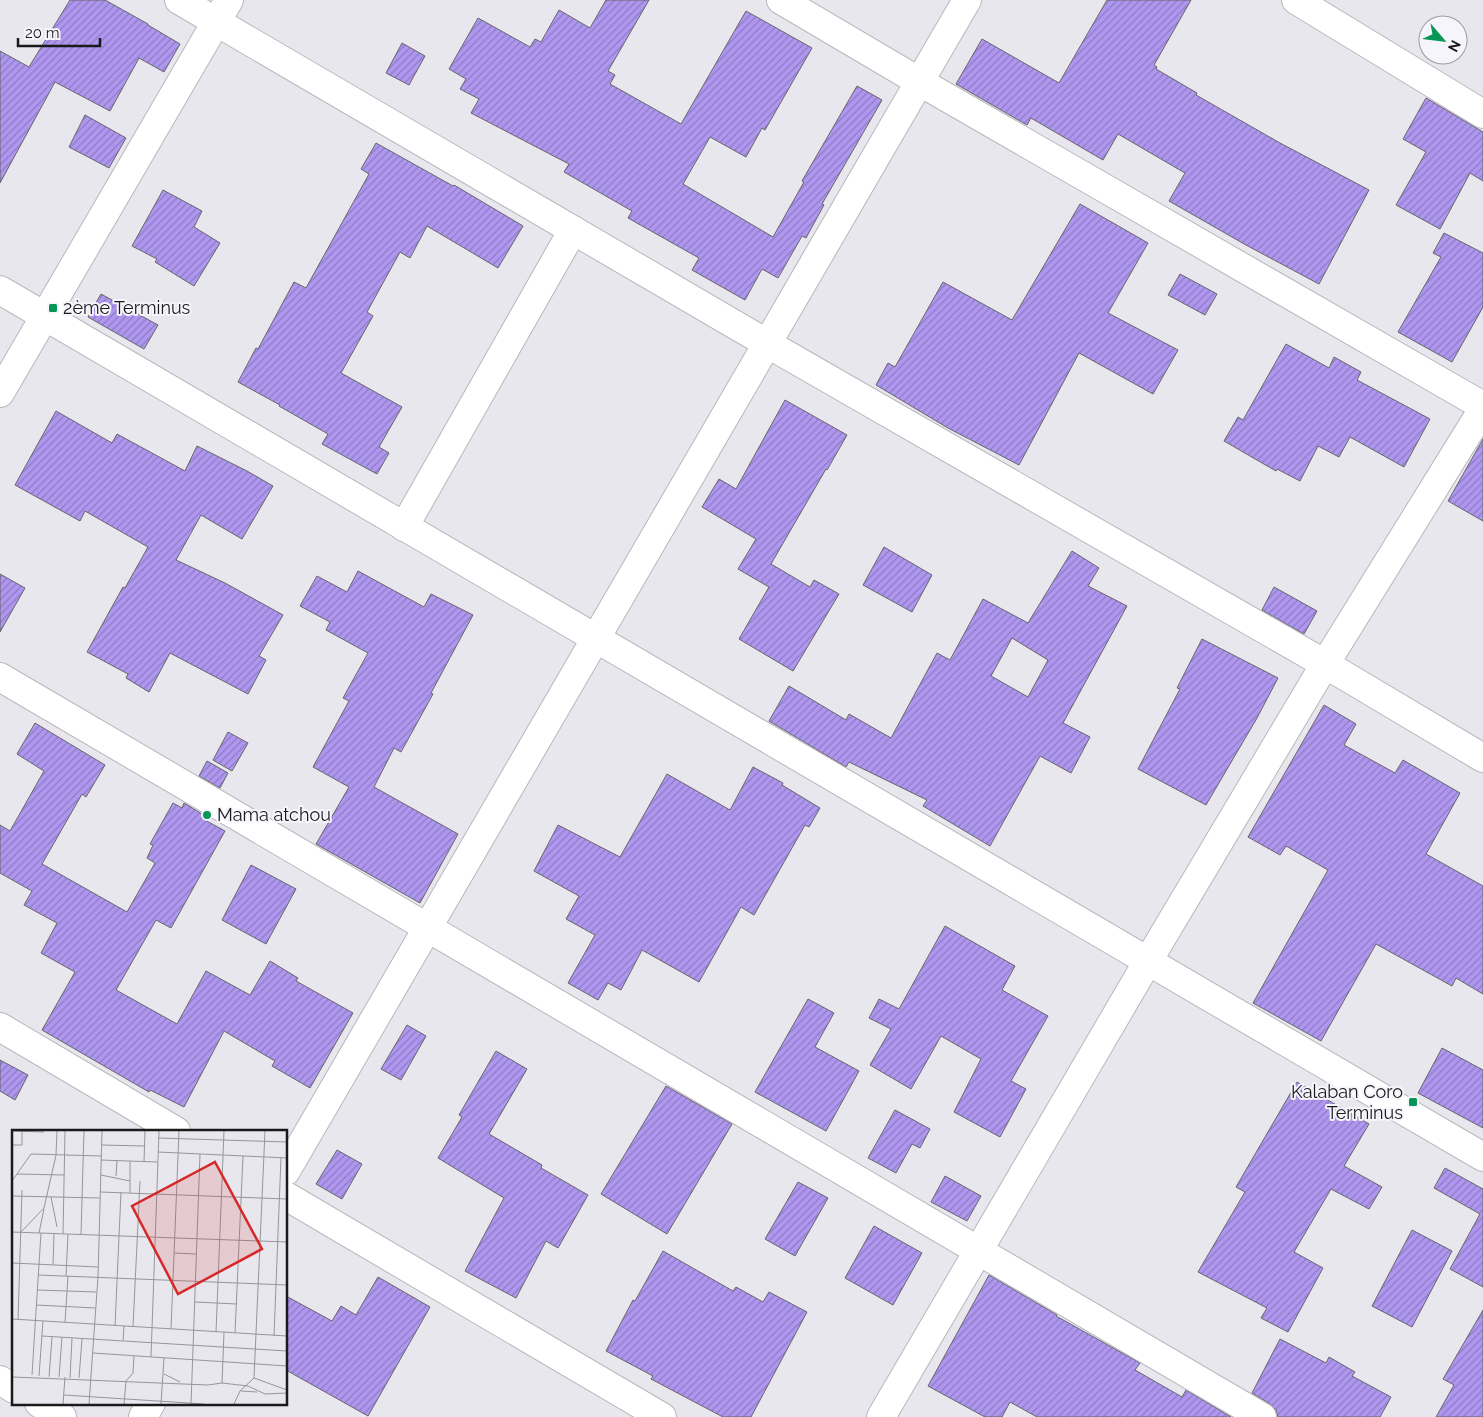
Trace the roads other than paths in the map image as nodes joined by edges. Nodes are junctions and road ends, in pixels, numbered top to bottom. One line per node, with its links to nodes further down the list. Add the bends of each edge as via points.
1 (179, 0): 5 (street)
2 (781, 0): 6 (street)
3 (967, 0): 6 (street)
4 (1296, 0): 7 (street)
5 (223, 11): 8 (street); 10 (street)
6 (920, 82): 11 (street); 13 (street)
7 (1483, 114)
8 (574, 230): 11 (street); 14 (street)
9 (0, 290): 10 (street)
10 (44, 316): 12 (street); 14 (street)
11 (768, 344): 15 (street); 16 (street)
12 (0, 393)
13 (1483, 408): 16 (street)
14 (404, 527): 15 (street)
15 (596, 639): 19 (street); 20 (street)
16 (1325, 664): 18 (street); 20 (street)
17 (0, 677): 19 (street)
18 (1483, 758)
19 (428, 928): 24 (street); 26 (street)
20 (1148, 961): 23 (street); 26 (street)
21 (0, 1027): 22 (street)
22 (174, 1130)
23 (1483, 1157)
24 (288, 1168)
25 (288, 1197): 33 (street)
26 (978, 1250): 34 (street); 35 (street)
27 (0, 1380): 28 (street)
28 (12, 1388)
29 (41, 1404): 31 (street)
30 (150, 1404): 32 (street)
31 (62, 1417)
32 (143, 1417)
33 (662, 1417)
34 (881, 1417)
35 (1262, 1417)

